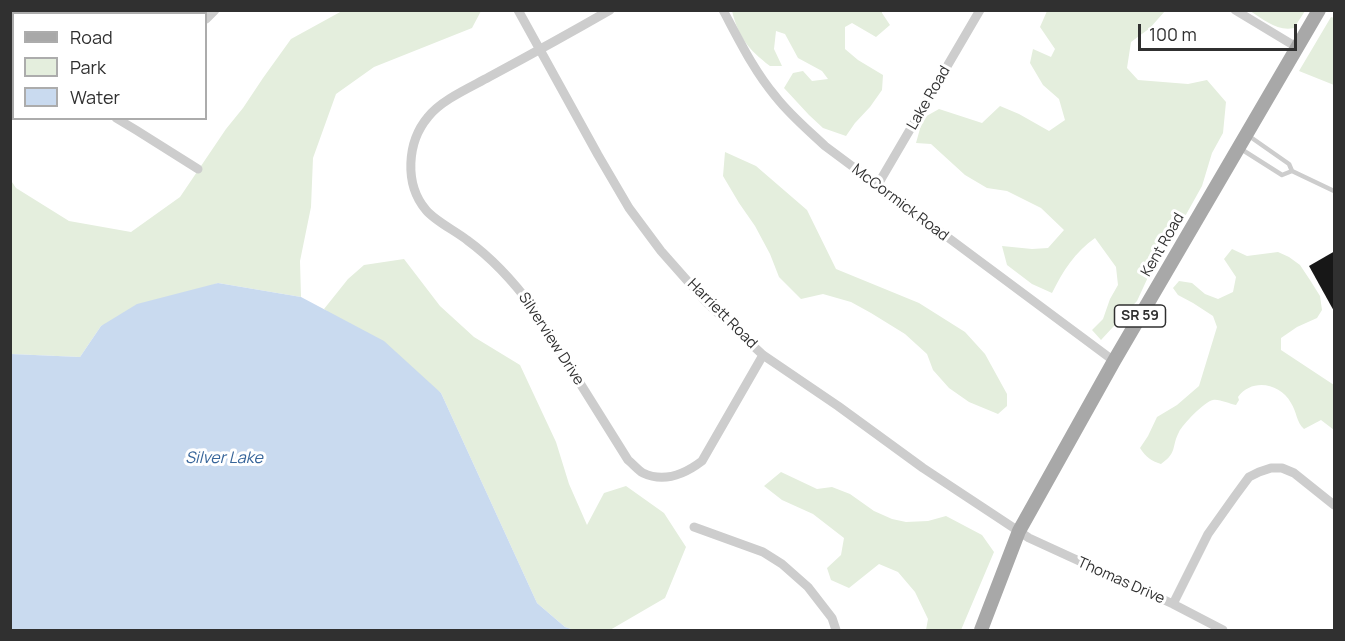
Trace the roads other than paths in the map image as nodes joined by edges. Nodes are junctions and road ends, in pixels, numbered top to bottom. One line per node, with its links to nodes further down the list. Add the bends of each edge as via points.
1 (518, 10): 8 (street, Harriett Road)
2 (610, 10): 8 (street, Silverview Drive)
3 (723, 10): 14 (street, McCormick Road, via 778,100 825,146)
4 (980, 10): 14 (street, Lake Road)
5 (1235, 10): 7 (street)
6 (1319, 10): 7 (main road, Kent Road / SR 59)
7 (1298, 48): 10 (main road, Kent Road / SR 59)
8 (539, 49): 16 (street, Harriett Road, via 629,208 700,295); 16 (street, Silverview Drive, via 429,115 418,131 410,171 426,211 482,252 518,287 628,460 642,472 656,477 676,476 702,461)
9 (119, 120): 12 (street)
10 (1247, 134): 11 (main road, Kent Road / SR 59); 13 (lane, via 1289,164)
11 (1239, 147): 13 (lane, via 1282,175); 17 (main road, Kent Road / SR 59)
12 (198, 169)
13 (1292, 171): 15 (lane)
14 (877, 186): 17 (street, McCormick Road)
15 (1335, 191)
16 (763, 355): 20 (street, Harriett Road)
17 (1114, 361): 20 (main road, Kent Road / SR 59)
18 (1335, 504): 21 (street, via 1282,468 1250,477 1208,534)
19 (694, 527): 22 (street, via 763,552 782,564 808,587)
20 (1019, 531): 21 (street, Thomas Drive); 23 (main road, Kent Road / SR 59)
21 (1173, 604): 24 (street, Thomas Drive)
22 (837, 630)
23 (981, 630)
24 (1223, 630)

